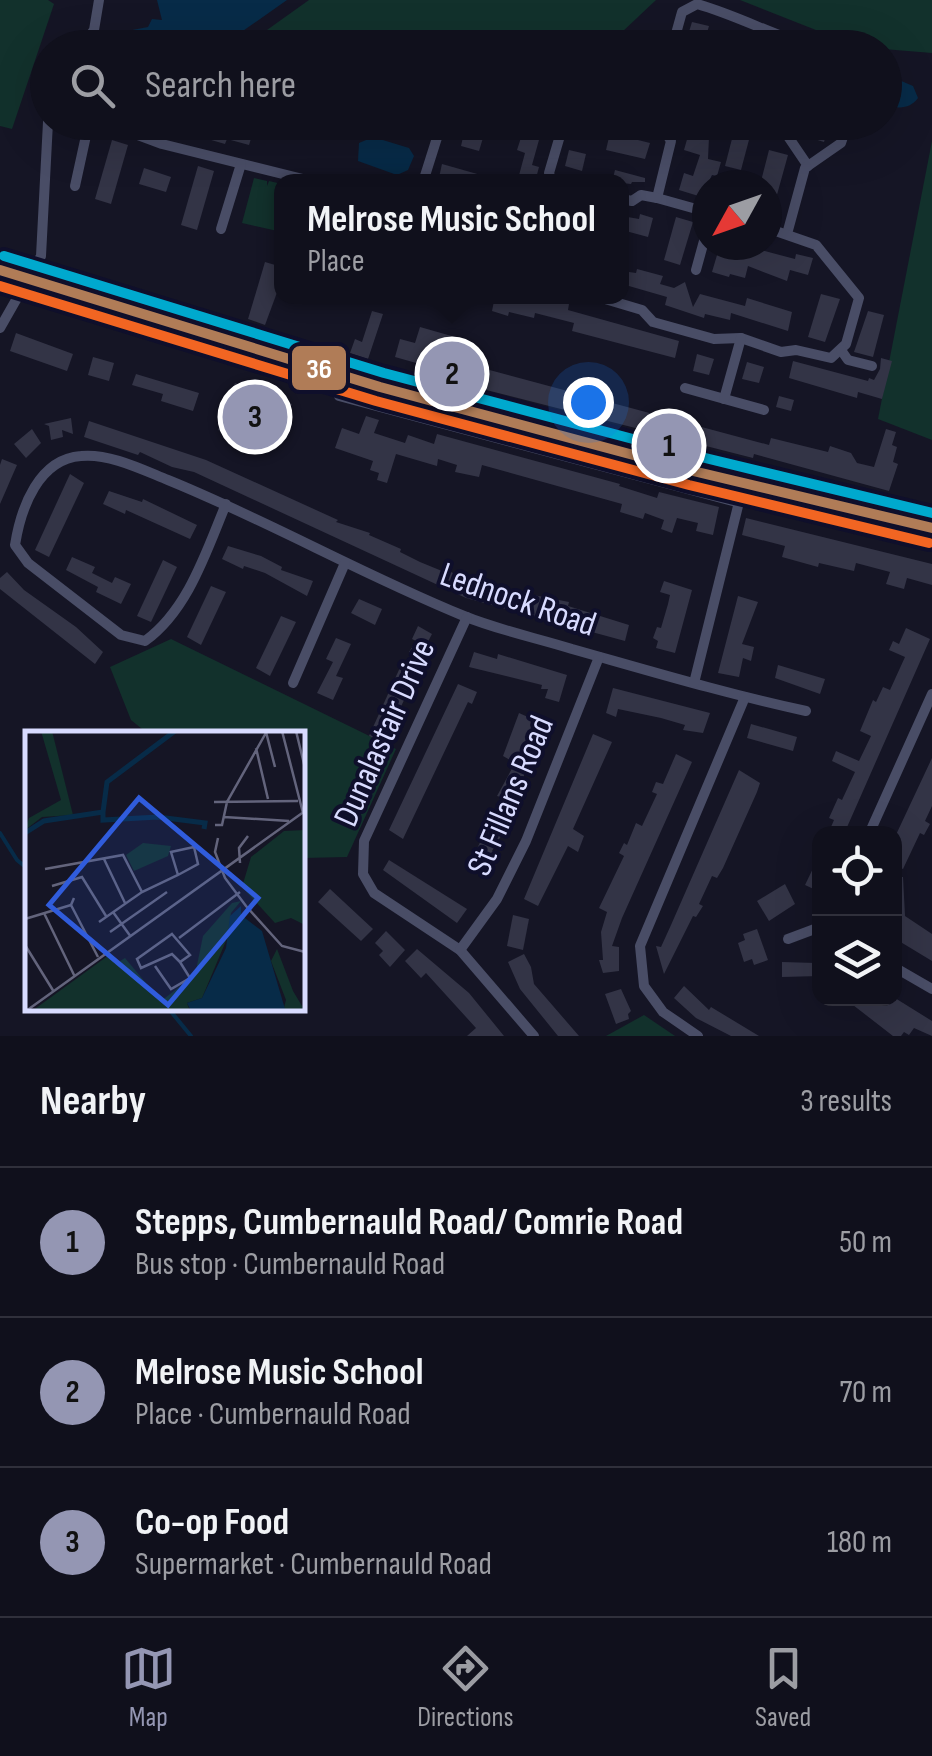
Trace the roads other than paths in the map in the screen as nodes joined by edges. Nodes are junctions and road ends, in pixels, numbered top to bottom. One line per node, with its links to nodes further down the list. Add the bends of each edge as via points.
1 (99, 0): 2 (street)
2 (94, 30)
3 (677, 30): 4 (street, via 682,12 698,4)
4 (767, 30)
5 (47, 140): 28 (street, via 41,256)
6 (86, 140): 18 (street)
7 (151, 140): 13 (street)
8 (436, 140): 16 (street)
9 (559, 140): 17 (street)
10 (670, 140): 19 (street)
11 (792, 140): 14 (street)
12 (842, 140): 14 (street)
13 (241, 164): 15 (street); 22 (street)
14 (808, 166): 24 (street)
15 (282, 174)
16 (426, 174)
17 (549, 174)
18 (75, 186)
19 (657, 198): 20 (street); 21 (street)
20 (629, 200)
21 (692, 208)
22 (222, 229)
23 (782, 232): 24 (street)
24 (787, 234): 32 (street, via 816,245 859,298)
25 (699, 260): 27 (street)
26 (0, 270): 28 (main road)
27 (696, 270)
28 (28, 279): 30 (street); 34 (main road)
29 (621, 304): 31 (street, via 653,322)
30 (0, 328)
31 (741, 338): 32 (street, via 831,358); 36 (street)
32 (841, 350): 33 (street, via 848,360)
33 (872, 366)
34 (344, 377): 38 (main road); 39 (street, via 339,396)
35 (685, 388): 36 (street)
36 (724, 399): 37 (street)
37 (764, 410)
38 (744, 482): 39 (street); 41 (main road)
39 (740, 503): 46 (street)
40 (226, 504): 40 (street, via 136,467 86,455 60,459 44,472 19,520 15,544 28,563 121,634 144,641 164,626 196,574); 42 (street, Lednock Road)
41 (932, 528)
42 (345, 563): 43 (street, Lednock Road); 45 (street)
43 (466, 618): 44 (street, Lednock Road); 53 (street, Dunalastair Drive, via 364,841 362,874 374,893)
44 (600, 656): 46 (street, Lednock Road); 53 (street, St Fillans Road, via 526,841 497,899)
45 (294, 682)
46 (694, 683): 48 (street, Lednock Road)
47 (932, 694): 50 (street)
48 (745, 697): 49 (street, Lednock Road); 57 (street, via 640,946 644,986 663,1012)
49 (806, 711)
50 (873, 826)
51 (812, 930): 52 (street)
52 (788, 938)
53 (460, 950): 56 (street, Dunalastair Drive)
54 (902, 972): 55 (street)
55 (932, 989)
56 (534, 1036)
57 (698, 1036)

